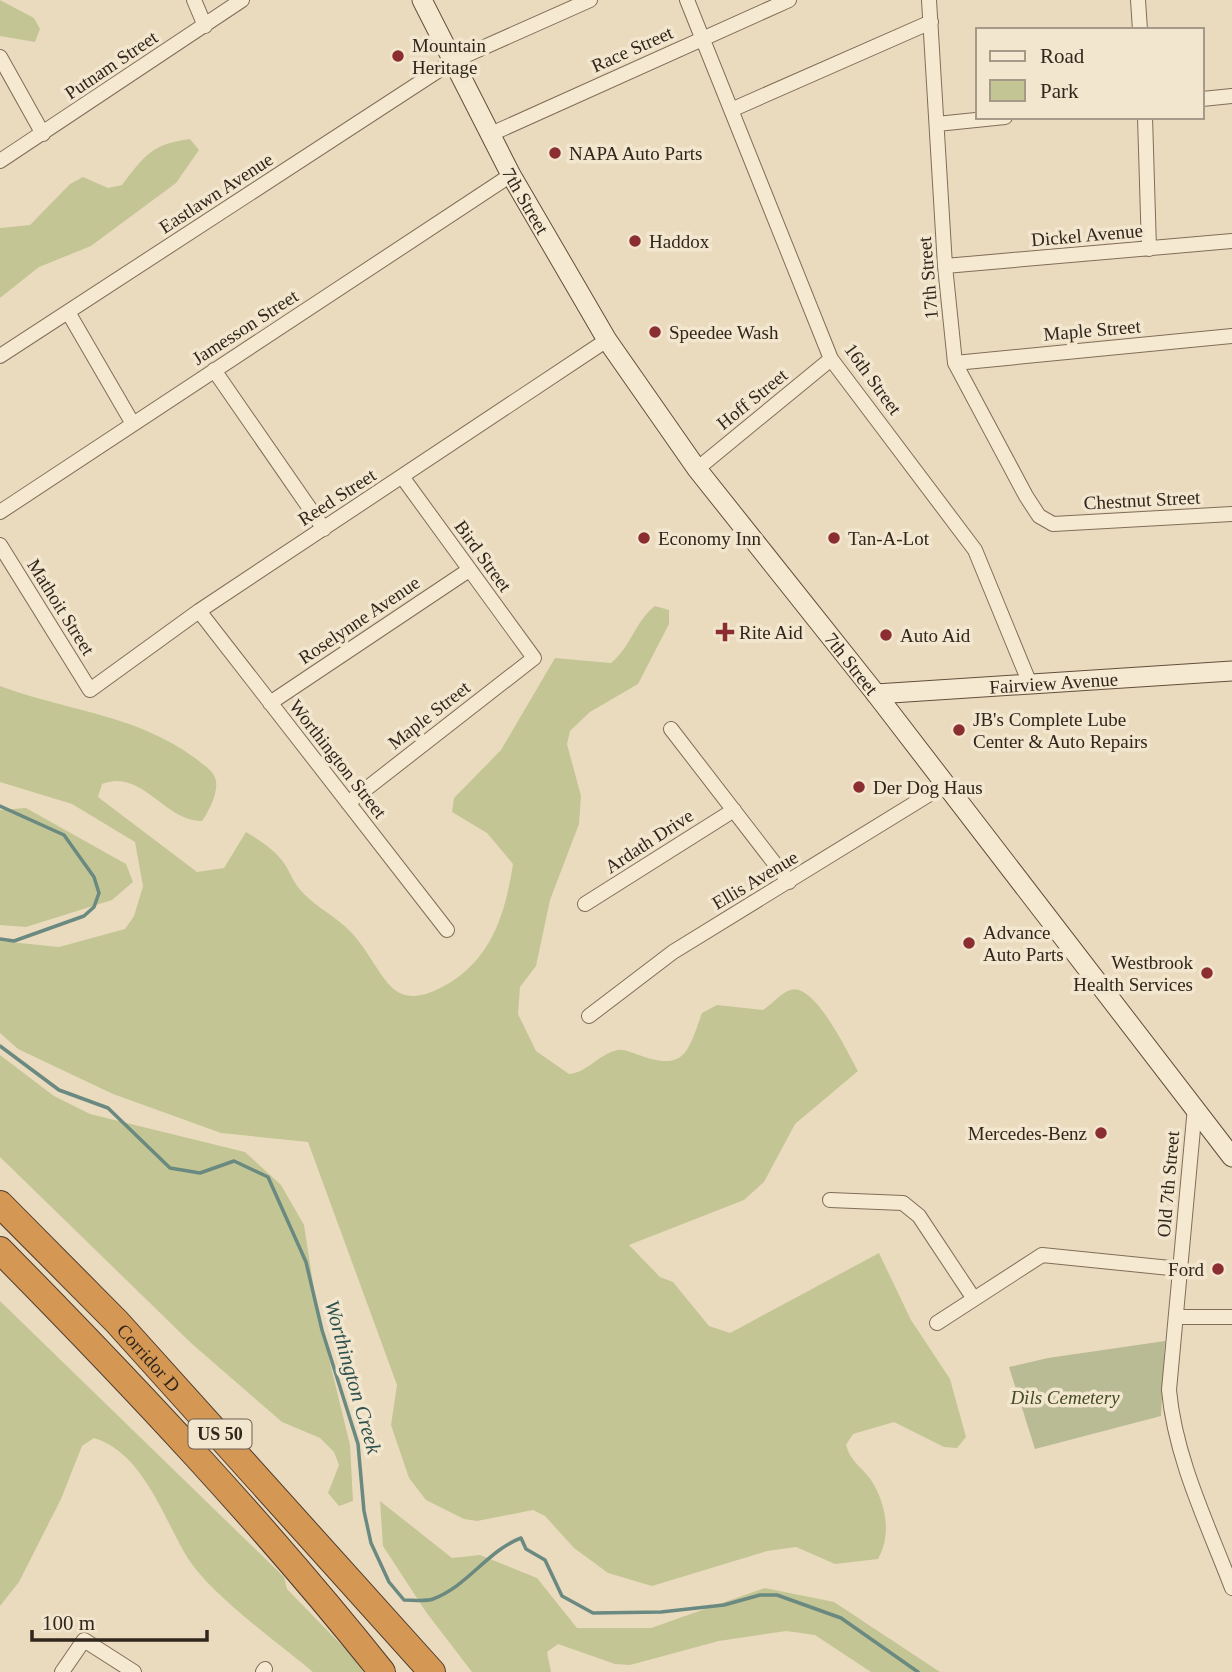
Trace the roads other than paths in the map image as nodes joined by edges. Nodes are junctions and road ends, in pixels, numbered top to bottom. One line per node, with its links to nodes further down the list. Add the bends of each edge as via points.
1 (194, 0): 10 (street)
2 (242, 0): 10 (street, Putnam Street)
3 (422, 0): 14 (main road, 7th Street)
4 (590, 0): 14 (street, Eastlawn Avenue)
5 (687, 0): 12 (street, 16th Street)
6 (789, 0): 12 (street, Race Street)
7 (929, 0): 9 (street, 17th Street)
8 (1138, 0): 11 (street)
9 (931, 22): 17 (street); 20 (street, 17th Street)
10 (205, 26): 21 (street, Putnam Street)
11 (1140, 28)
12 (701, 38): 17 (street, 16th Street); 22 (street, Race Street)
13 (0, 57): 21 (street)
14 (453, 61): 22 (main road, 7th Street); 28 (street, Eastlawn Avenue)
15 (1232, 96): 16 (street)
16 (1204, 99)
17 (732, 110): 32 (street, 16th Street)
18 (986, 119): 20 (street)
19 (1145, 119): 26 (street)
20 (937, 124): 27 (street, 17th Street)
21 (43, 134): 23 (street, Putnam Street)
22 (491, 134): 24 (main road, 7th Street)
23 (0, 161)
24 (510, 175): 30 (main road, 7th Street); 34 (street, Jamesson Street)
25 (1232, 241): 26 (street, Dickel Avenue)
26 (1149, 249): 27 (street, Dickel Avenue)
27 (945, 266): 33 (street, 17th Street)
28 (68, 312): 31 (street, Eastlawn Avenue); 35 (street)
29 (1232, 336): 33 (street, Maple Street)
30 (607, 340): 36 (main road, 7th Street); 37 (street, Reed Street)
31 (0, 356)
32 (831, 359): 36 (street, Hoff Street); 47 (street, 16th Street, via 975,550)
33 (955, 363): 40 (street, 17th Street, via 1039,516)
34 (214, 370): 35 (street, Jamesson Street); 41 (street)
35 (133, 424): 38 (street, Jamesson Street)
36 (697, 469): 49 (main road, 7th Street)
37 (402, 478): 41 (street, Reed Street); 43 (street, Bird Street)
38 (0, 512)
39 (1232, 514): 40 (street, Chestnut Street)
40 (1054, 524)
41 (324, 528): 44 (street, Reed Street)
42 (0, 545): 48 (street, Mathoit Street)
43 (469, 570): 45 (street, Bird Street); 50 (street, Roselynne Avenue)
44 (199, 611): 48 (street, Reed Street); 50 (street, Worthington Street)
45 (534, 657): 53 (street, Maple Street)
46 (1232, 671): 47 (main road, Fairview Avenue)
47 (1030, 684): 49 (main road, Fairview Avenue)
48 (90, 690)
49 (876, 694): 52 (main road, 7th Street)
50 (270, 703): 53 (street, Worthington Street)
51 (671, 729): 54 (street)
52 (946, 784): 55 (street, Ellis Avenue); 59 (main road, 7th Street)
53 (348, 803): 57 (street, Worthington Street)
54 (734, 810): 55 (street); 56 (street, Ardath Drive)
55 (789, 882): 58 (street, Ellis Avenue, via 673,952)
56 (585, 904)
57 (447, 930)
58 (589, 1016)
59 (1195, 1107): 60 (main road, 7th Street); 64 (street, Old 7th Street)
60 (1232, 1157)
61 (830, 1200): 65 (street, via 903,1203 919,1216)
62 (0, 1204): 73 (highway, Corridor D / US 50, via 126,1332)
63 (0, 1250): 72 (highway, Corridor D / US 50, via 81,1332 322,1597)
64 (1180, 1269): 65 (street, via 1042,1255); 66 (street, Old 7th Street)
65 (974, 1299): 68 (street)
66 (1176, 1317): 67 (street); 69 (street, Old 7th Street, via 1168,1383 1171,1414)
67 (1232, 1317)
68 (937, 1323)
69 (1232, 1588)
70 (62, 1672): 71 (street, via 83,1640)
71 (134, 1672)
72 (383, 1672)
73 (432, 1672)

